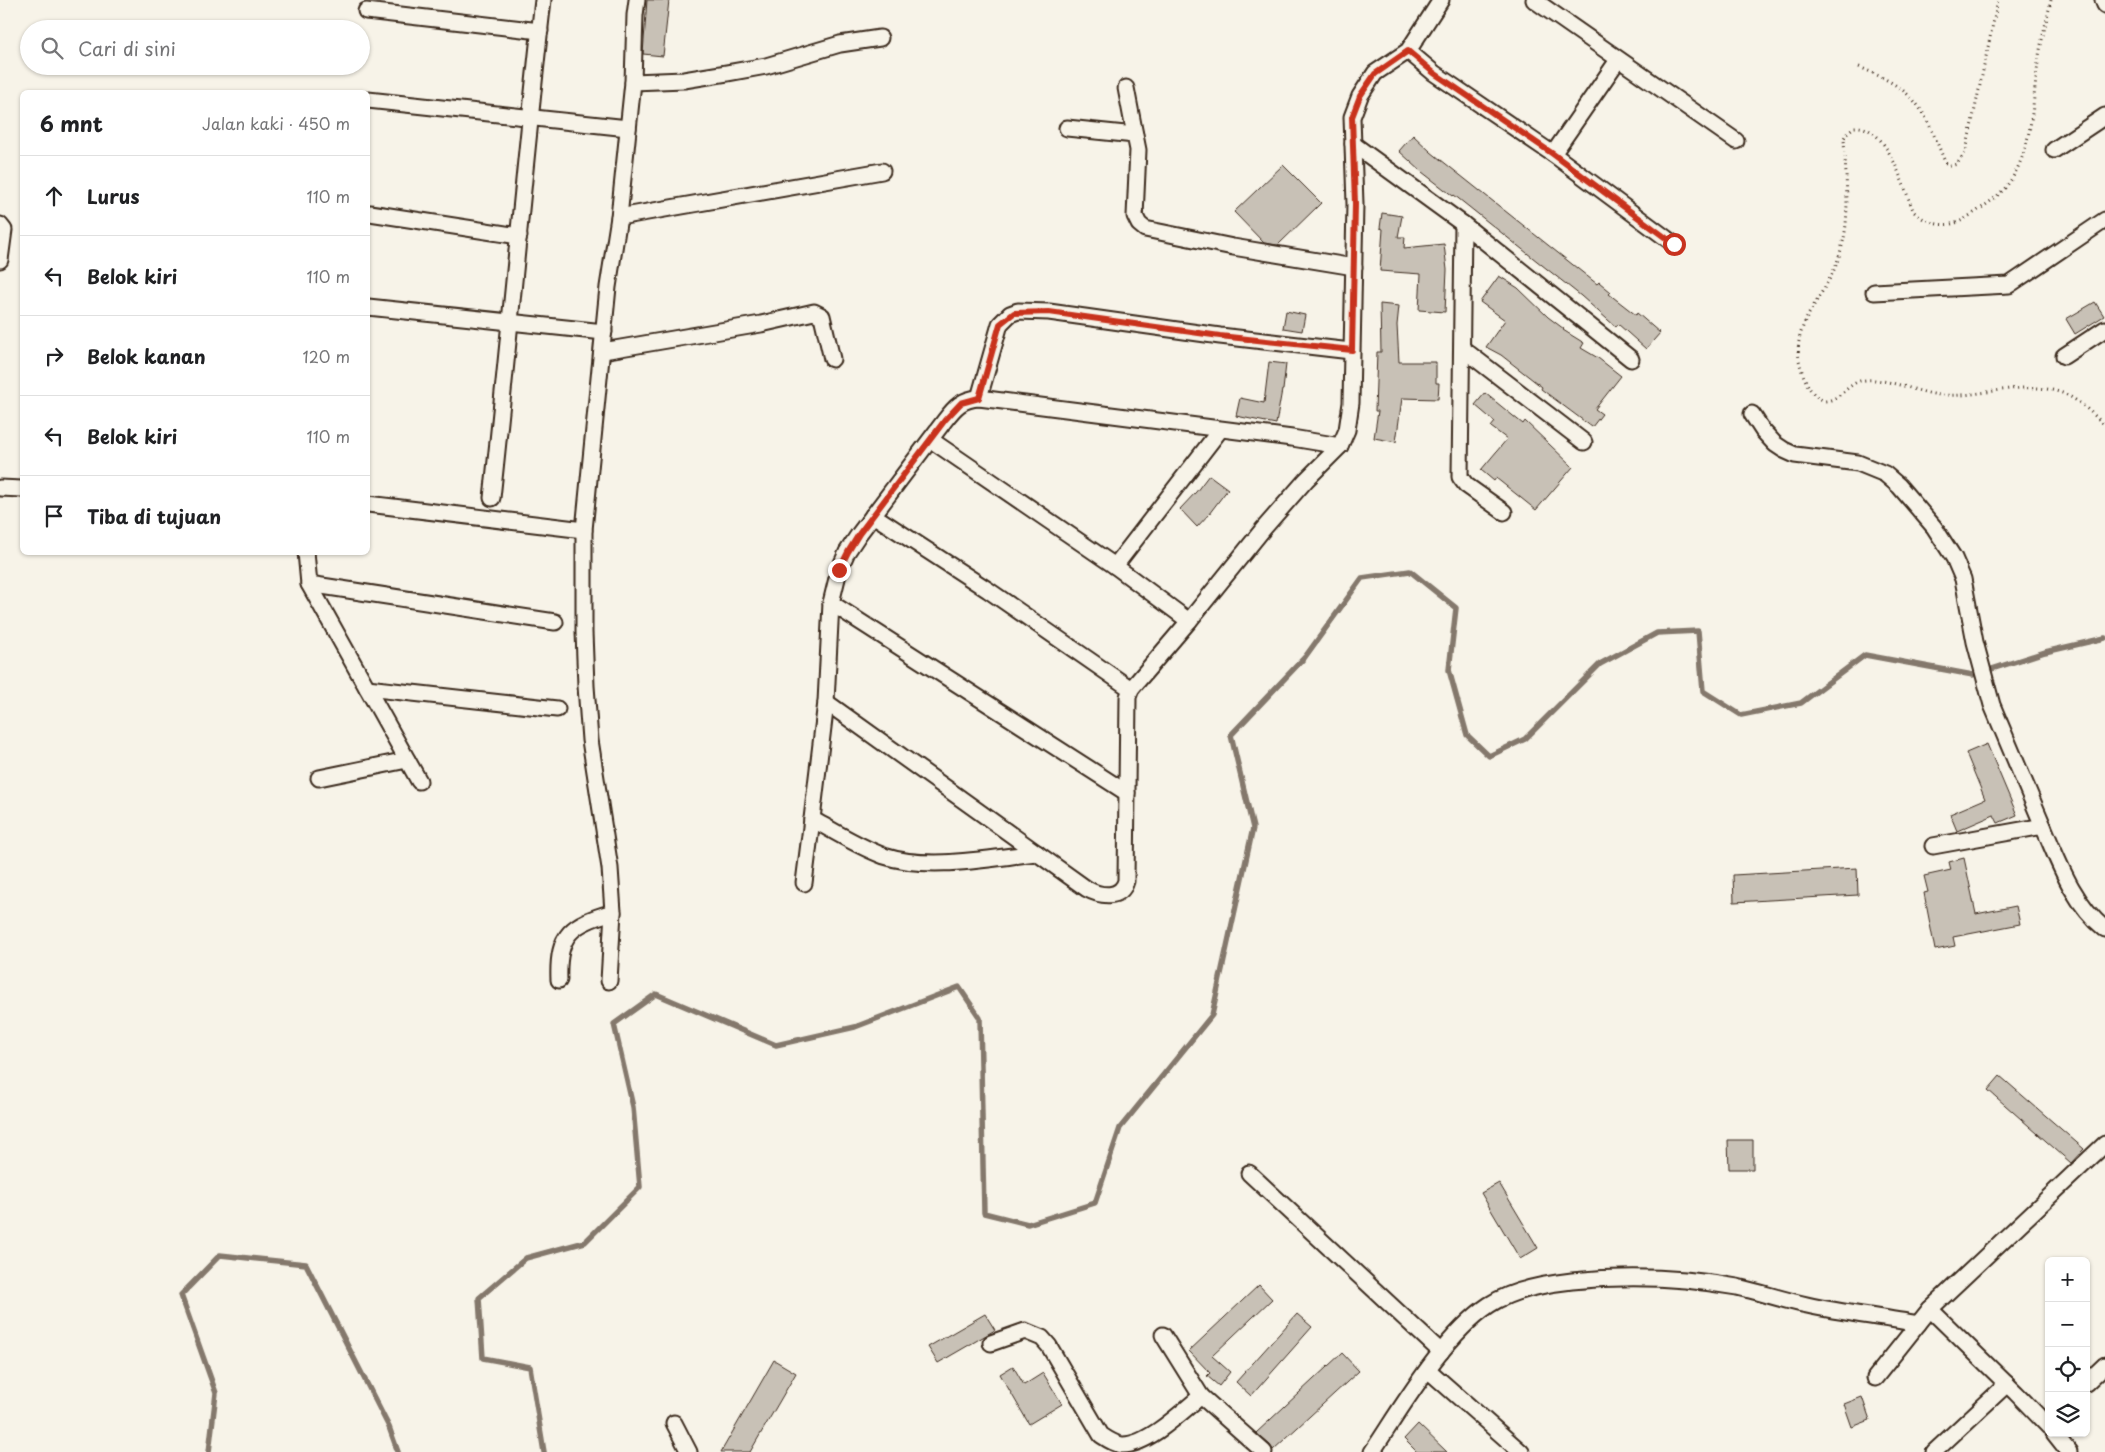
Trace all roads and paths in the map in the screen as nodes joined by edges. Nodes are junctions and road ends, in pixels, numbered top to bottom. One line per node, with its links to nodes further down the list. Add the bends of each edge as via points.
1 (543, 0): 10 (street)
2 (637, 0): 15 (street)
3 (1441, 0): 12 (street)
4 (1534, 0): 13 (street)
5 (1998, 0): 14 (path, via 1966,151 1957,164 1950,166 1945,162 1929,121 1909,95 1899,86)
6 (2051, 0): 50 (path, via 2023,154 2005,187 1963,220 1948,226 1920,217 1914,212 1884,144 1864,127 1854,127 1847,133 1844,138 1844,235 1840,256 1803,323 1798,353 1809,389 1824,401 1869,380 1941,395 1963,396 2040,388 2078,401)
7 (2103, 0): 8 (street)
8 (2105, 5)
9 (366, 11): 10 (street)
10 (540, 31): 19 (street)
11 (880, 38): 15 (street, via 840,44 766,66 727,73 684,80)
12 (1408, 51): 24 (street, via 1375,74 1360,96 1352,117); 26 (street, via 1434,73)
13 (1618, 60): 23 (street); 26 (street)
14 (1858, 67)
15 (633, 82): 20 (street)
16 (1126, 88): 22 (street)
17 (370, 100): 19 (street)
18 (2105, 116): 25 (street)
19 (530, 117): 20 (street); 33 (street)
20 (628, 128): 29 (street)
21 (1066, 128): 22 (street)
22 (1135, 134): 36 (street, via 1138,150 1135,216 1141,227 1233,247)
23 (1736, 141)
24 (1353, 144): 31 (street); 36 (street)
25 (2054, 150)
26 (1553, 154): 34 (street)
27 (882, 171): 29 (street)
28 (370, 213): 33 (street)
29 (619, 216): 41 (street)
30 (2105, 220): 37 (street, via 2009,285)
31 (1463, 224): 42 (street); 47 (street)
32 (0, 225): 35 (street, via 4,230)
33 (519, 236): 39 (street)
34 (1674, 244)
35 (0, 260)
36 (1354, 267): 43 (street)
37 (1874, 292)
38 (370, 307): 39 (street)
39 (511, 322): 41 (street); 57 (street)
40 (2105, 328): 45 (street)
41 (604, 332): 44 (street)
42 (1463, 349): 53 (street); 59 (street, via 1460,477 1466,485)
43 (1352, 350): 48 (street, via 1220,336 1049,312 1018,312 1010,314 1000,324); 54 (street, via 1350,418)
44 (603, 351): 46 (street, via 814,312 822,316); 61 (street)
45 (2064, 356)
46 (832, 358)
47 (1631, 359)
48 (979, 398): 51 (street); 52 (street, via 965,400 955,408)
49 (1752, 414): 77 (street, via 1774,444 1795,455 1865,465 1886,474 1934,527 1954,558 1965,589 1992,705)
50 (2105, 425)
51 (1220, 430): 54 (street); 63 (street)
52 (931, 440): 60 (street); 63 (street)
53 (1584, 442)
54 (1340, 446): 66 (street, via 1264,528)
55 (0, 488): 56 (street)
56 (20, 489)
57 (492, 498)
58 (370, 504): 61 (street)
59 (1504, 512)
60 (873, 515): 65 (street, via 839,570); 69 (street)
61 (584, 530): 81 (street, via 584,632 590,740 610,868)
62 (306, 555): 64 (street)
63 (1115, 566): 66 (street)
64 (309, 584): 67 (street); 68 (street)
65 (831, 603): 70 (street); 75 (street)
66 (1189, 621): 69 (street)
67 (555, 622)
68 (367, 688): 71 (street); 72 (street)
69 (1131, 689): 75 (street, via 1127,712)
70 (826, 702): 76 (street); 79 (street)
71 (557, 709)
72 (407, 760): 73 (street); 74 (street)
73 (319, 778)
74 (419, 782)
75 (1127, 793): 79 (street, via 1126,881 1119,892 1098,895)
76 (812, 819): 79 (street, via 868,849 915,862); 80 (street)
77 (2043, 826): 78 (street); 82 (street, via 2078,900)
78 (1933, 846)
79 (1037, 853)
80 (804, 883)
81 (613, 912): 83 (street, via 579,924 568,935 560,955); 84 (street)
82 (2105, 929)
83 (559, 980)
84 (609, 982)
85 (2105, 1144): 87 (street)
86 (1249, 1172): 91 (street)
87 (1930, 1309): 88 (street); 96 (street)
88 (1918, 1324): 91 (street, via 1807,1305 1697,1280 1611,1277 1530,1288 1490,1304); 94 (street)
89 (1163, 1335): 97 (street)
90 (991, 1343): 97 (street, via 1026,1331 1042,1338 1101,1434 1120,1445 1152,1434)
91 (1441, 1352): 93 (street)
92 (2105, 1364): 95 (street)
93 (1428, 1370): 103 (street); 104 (street)
94 (1875, 1378)
95 (2090, 1379)
96 (2007, 1384): 98 (street); 105 (street)
97 (1201, 1396): 102 (street)
98 (2045, 1421)
99 (674, 1423): 101 (street)
100 (2058, 1437): 106 (street)
101 (689, 1452)
102 (1264, 1452)
103 (1372, 1452)
104 (1521, 1452)
105 (1934, 1452)
106 (2069, 1452)

